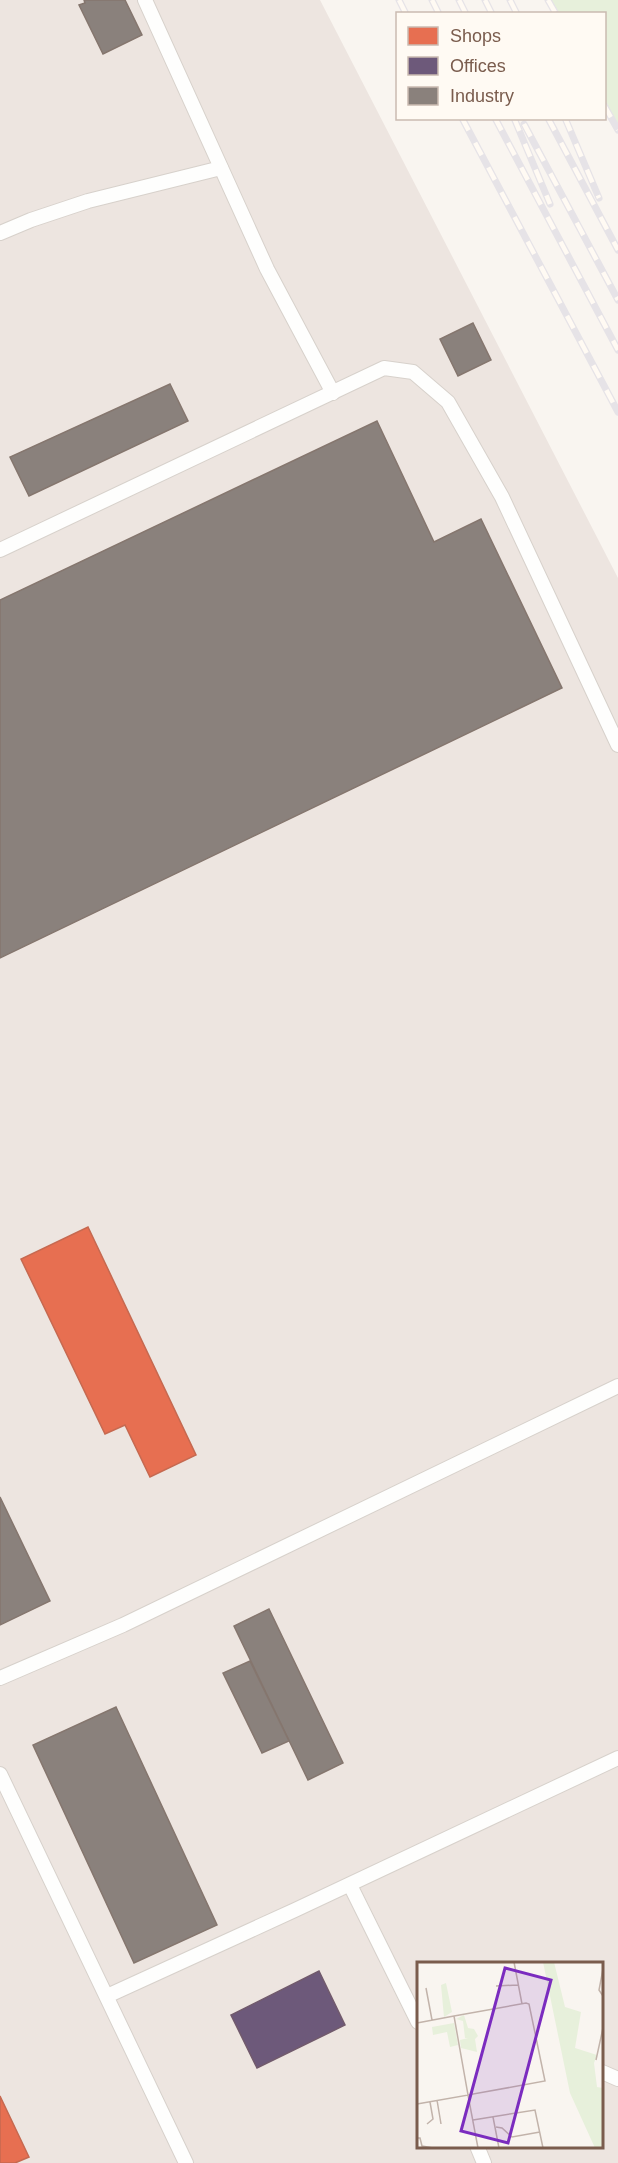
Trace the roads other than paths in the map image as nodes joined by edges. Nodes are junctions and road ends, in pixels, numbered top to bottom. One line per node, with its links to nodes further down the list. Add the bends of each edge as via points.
1 (145, 0): 2 (lane)
2 (221, 168): 3 (lane, via 88,201); 4 (lane, via 267,268)
3 (0, 233)
4 (333, 393): 5 (lane); 6 (lane, via 384,368 414,372 448,402 502,497)
5 (0, 550)
6 (618, 745)
7 (618, 1386): 8 (lane, via 123,1625)
8 (0, 1678)
9 (618, 1758): 11 (lane)
10 (0, 1774): 12 (lane)
11 (350, 1885): 12 (lane); 13 (lane)
12 (107, 1996): 17 (lane)
13 (417, 2015)
14 (603, 2072): 15 (lane)
15 (618, 2079)
16 (478, 2148): 18 (lane)
17 (186, 2163)
18 (484, 2163)

